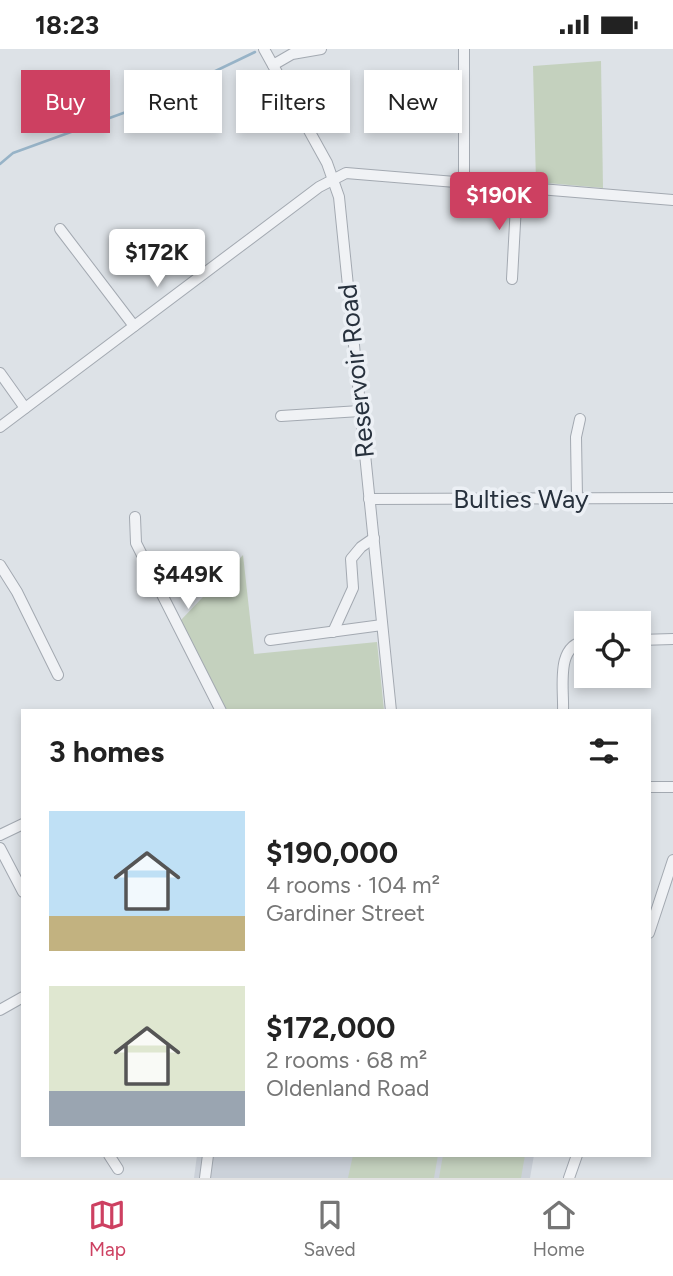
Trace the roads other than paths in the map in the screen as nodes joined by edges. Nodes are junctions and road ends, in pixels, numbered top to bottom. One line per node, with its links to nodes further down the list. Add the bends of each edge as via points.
1 (264, 49): 4 (street, Reservoir Road)
2 (321, 49): 4 (street, via 292,54)
3 (464, 49): 6 (street)
4 (273, 65): 5 (street, Reservoir Road)
5 (332, 180): 6 (street, via 353,172); 11 (street); 14 (street, Reservoir Road, via 339,197)
6 (464, 181): 7 (street)
7 (517, 186): 8 (street); 10 (street)
8 (673, 200)
9 (60, 229): 11 (street)
10 (512, 279)
11 (134, 326): 13 (street)
12 (0, 373): 13 (street)
13 (25, 408): 17 (street)
14 (360, 411): 15 (street); 20 (street, Reservoir Road)
15 (281, 416)
16 (580, 419): 18 (street)
17 (0, 427)
18 (577, 498): 19 (street, Bulties Way); 20 (street, Bulties Way)
19 (673, 498)
20 (369, 499): 22 (street, Reservoir Road)
21 (135, 517): 31 (street, via 136,543)
22 (374, 538): 24 (street, Reservoir Road); 25 (street, via 351,559 353,588)
23 (0, 565): 30 (street)
24 (382, 625): 25 (street); 32 (street, Reservoir Road)
25 (333, 632): 28 (street)
26 (673, 639): 27 (street)
27 (651, 640)
28 (270, 641)
29 (574, 645): 33 (street, via 564,659)
30 (58, 675)
31 (220, 709)
32 (391, 709)
33 (563, 709)
34 (651, 787): 35 (street)
35 (673, 787)
36 (21, 825): 37 (street)
37 (0, 835)
38 (0, 848): 40 (street)
39 (673, 860): 41 (street)
40 (21, 888)
41 (651, 927)
42 (19, 999): 43 (street)
43 (0, 1010)
44 (111, 1157): 47 (street)
45 (208, 1157): 48 (street)
46 (576, 1157): 49 (street)
47 (118, 1169)
48 (205, 1178)
49 (569, 1178)

